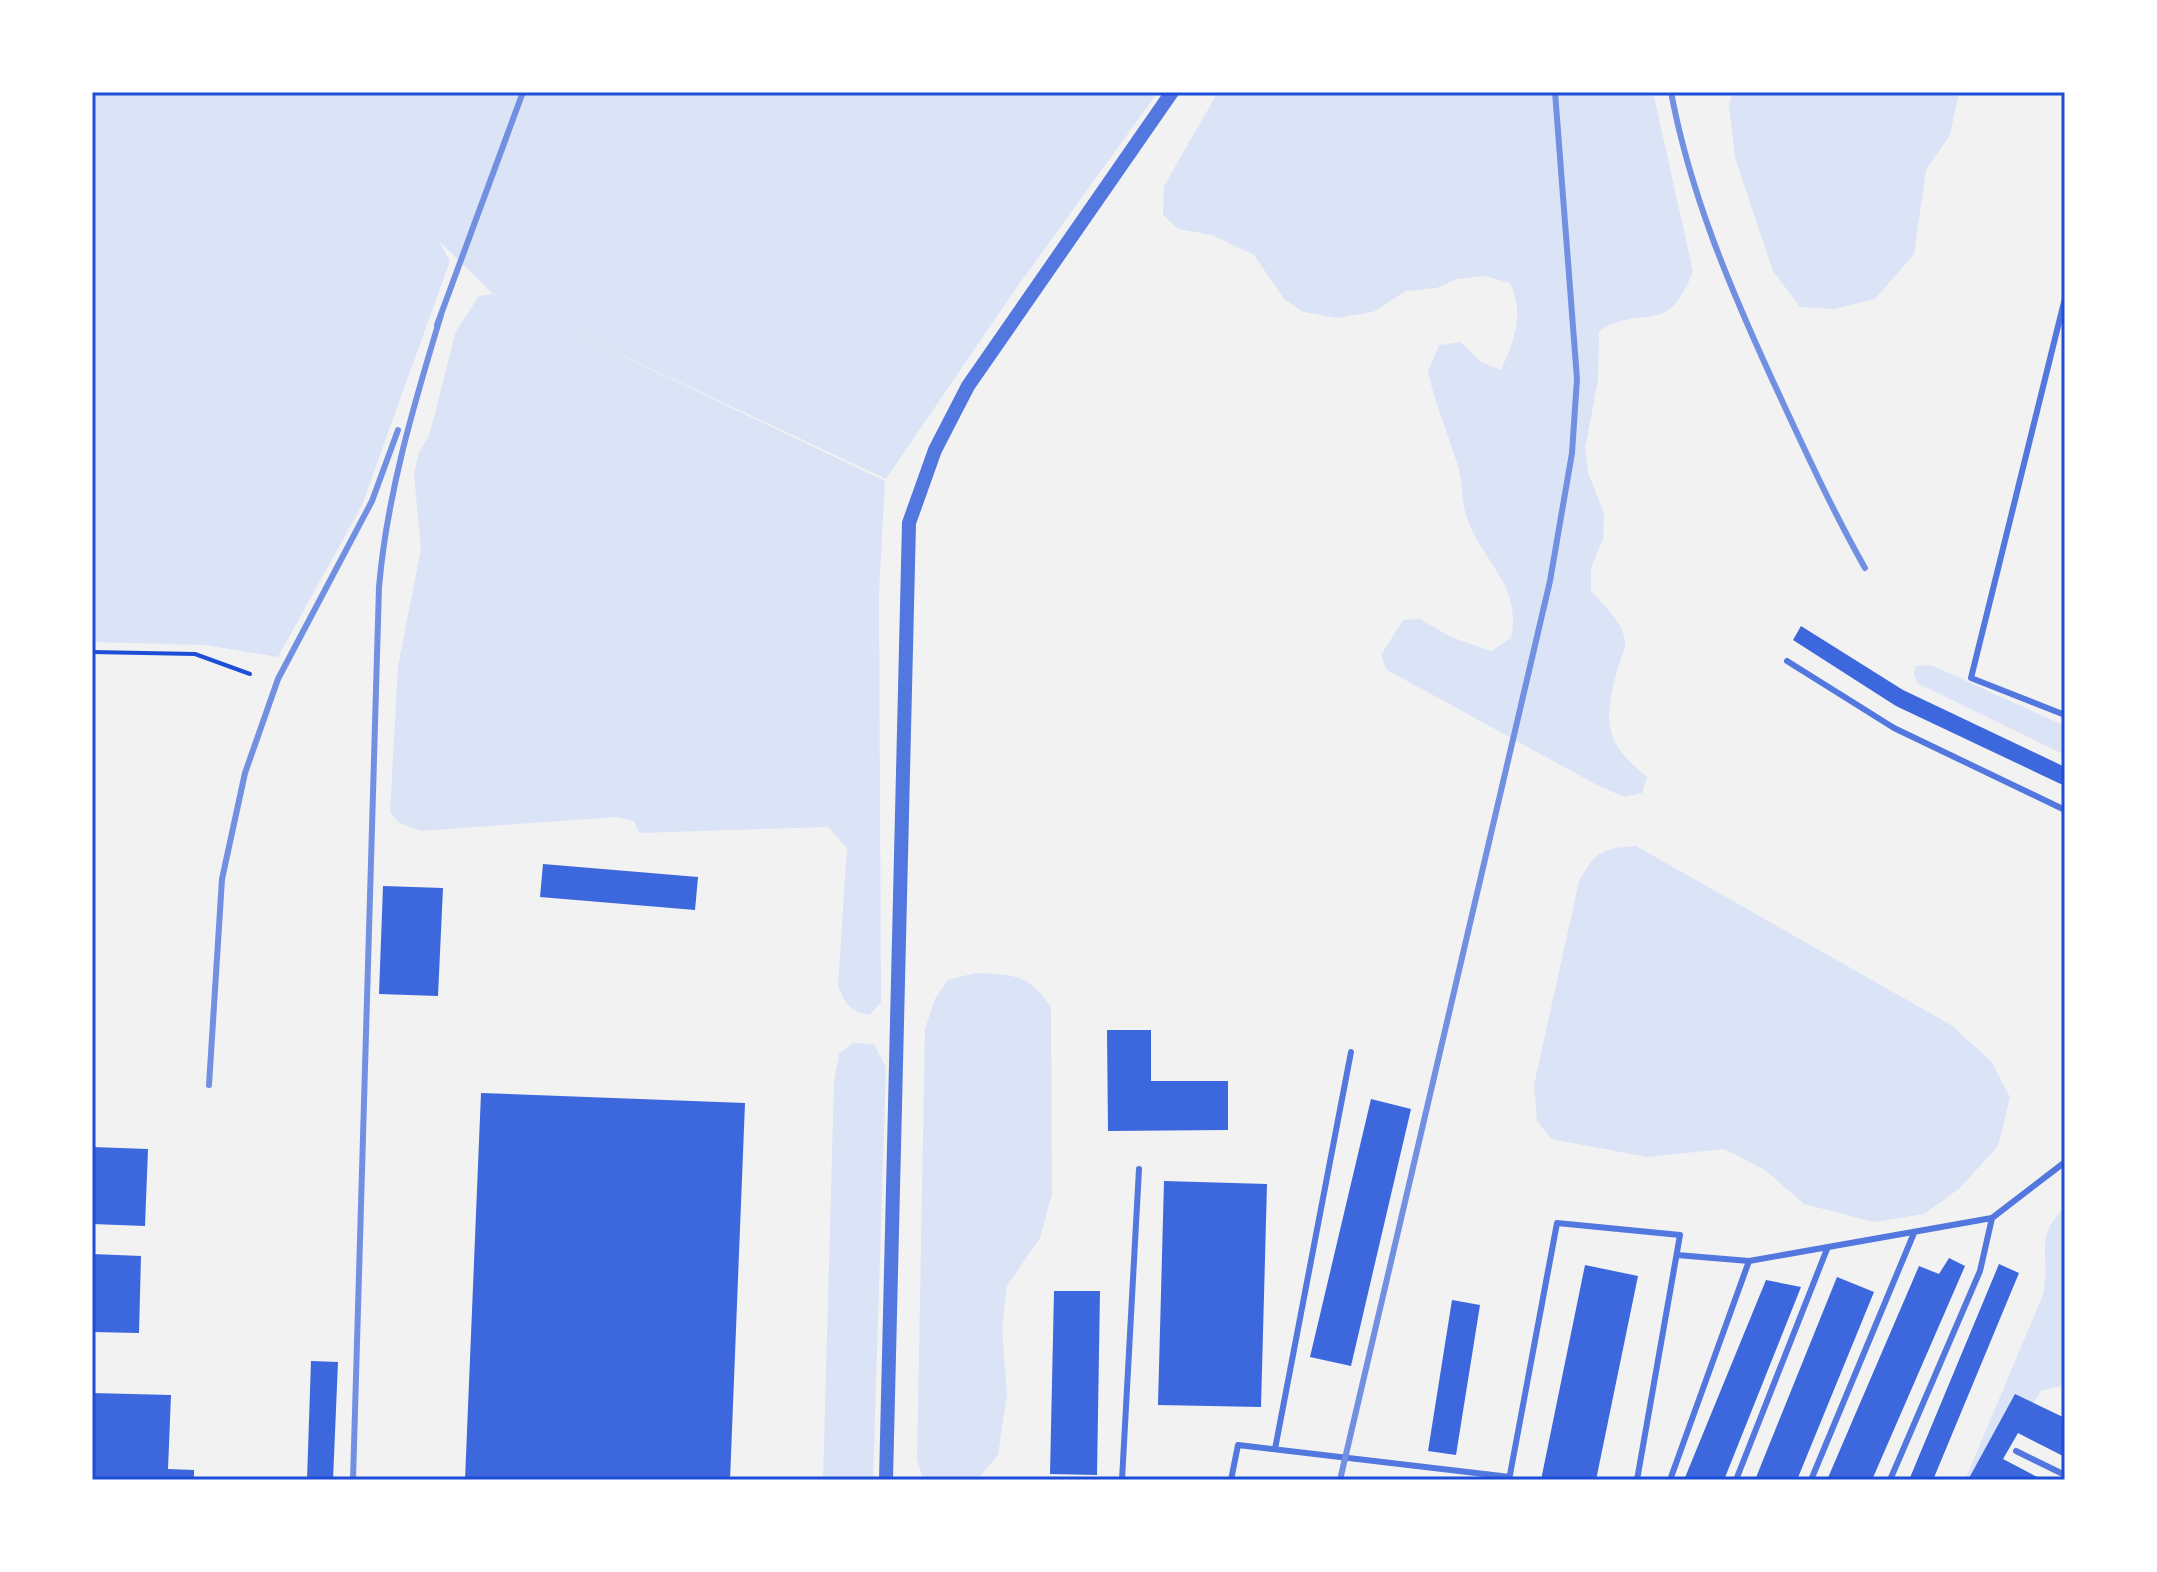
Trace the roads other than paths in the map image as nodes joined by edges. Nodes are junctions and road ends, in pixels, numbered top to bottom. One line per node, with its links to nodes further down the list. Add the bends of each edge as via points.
1 (1172, 92): 18 (street, via 968,386 935,450 909,523)
2 (2065, 298): 4 (lane, via 1971,678)
3 (1787, 661): 5 (lane, via 1894,728)
4 (2065, 715)
5 (2065, 810)
6 (1351, 1052): 14 (lane)
7 (2065, 1162): 9 (lane)
8 (1139, 1169): 19 (lane)
9 (1992, 1218): 10 (lane); 25 (lane, via 1980,1271)
10 (1914, 1233): 11 (lane); 24 (lane)
11 (1827, 1249): 13 (lane); 23 (lane)
12 (1677, 1255): 13 (lane); 17 (lane, via 1680,1235 1557,1223); 21 (lane)
13 (1749, 1261): 22 (lane)
14 (1275, 1449): 17 (lane); 20 (lane, via 1238,1445)
15 (2016, 1451): 16 (lane)
16 (2065, 1475)
17 (1510, 1479)
18 (886, 1480)
19 (1122, 1480)
20 (1231, 1480)
21 (1637, 1480)
22 (1670, 1480)
23 (1736, 1480)
24 (1811, 1480)
25 (1890, 1480)

